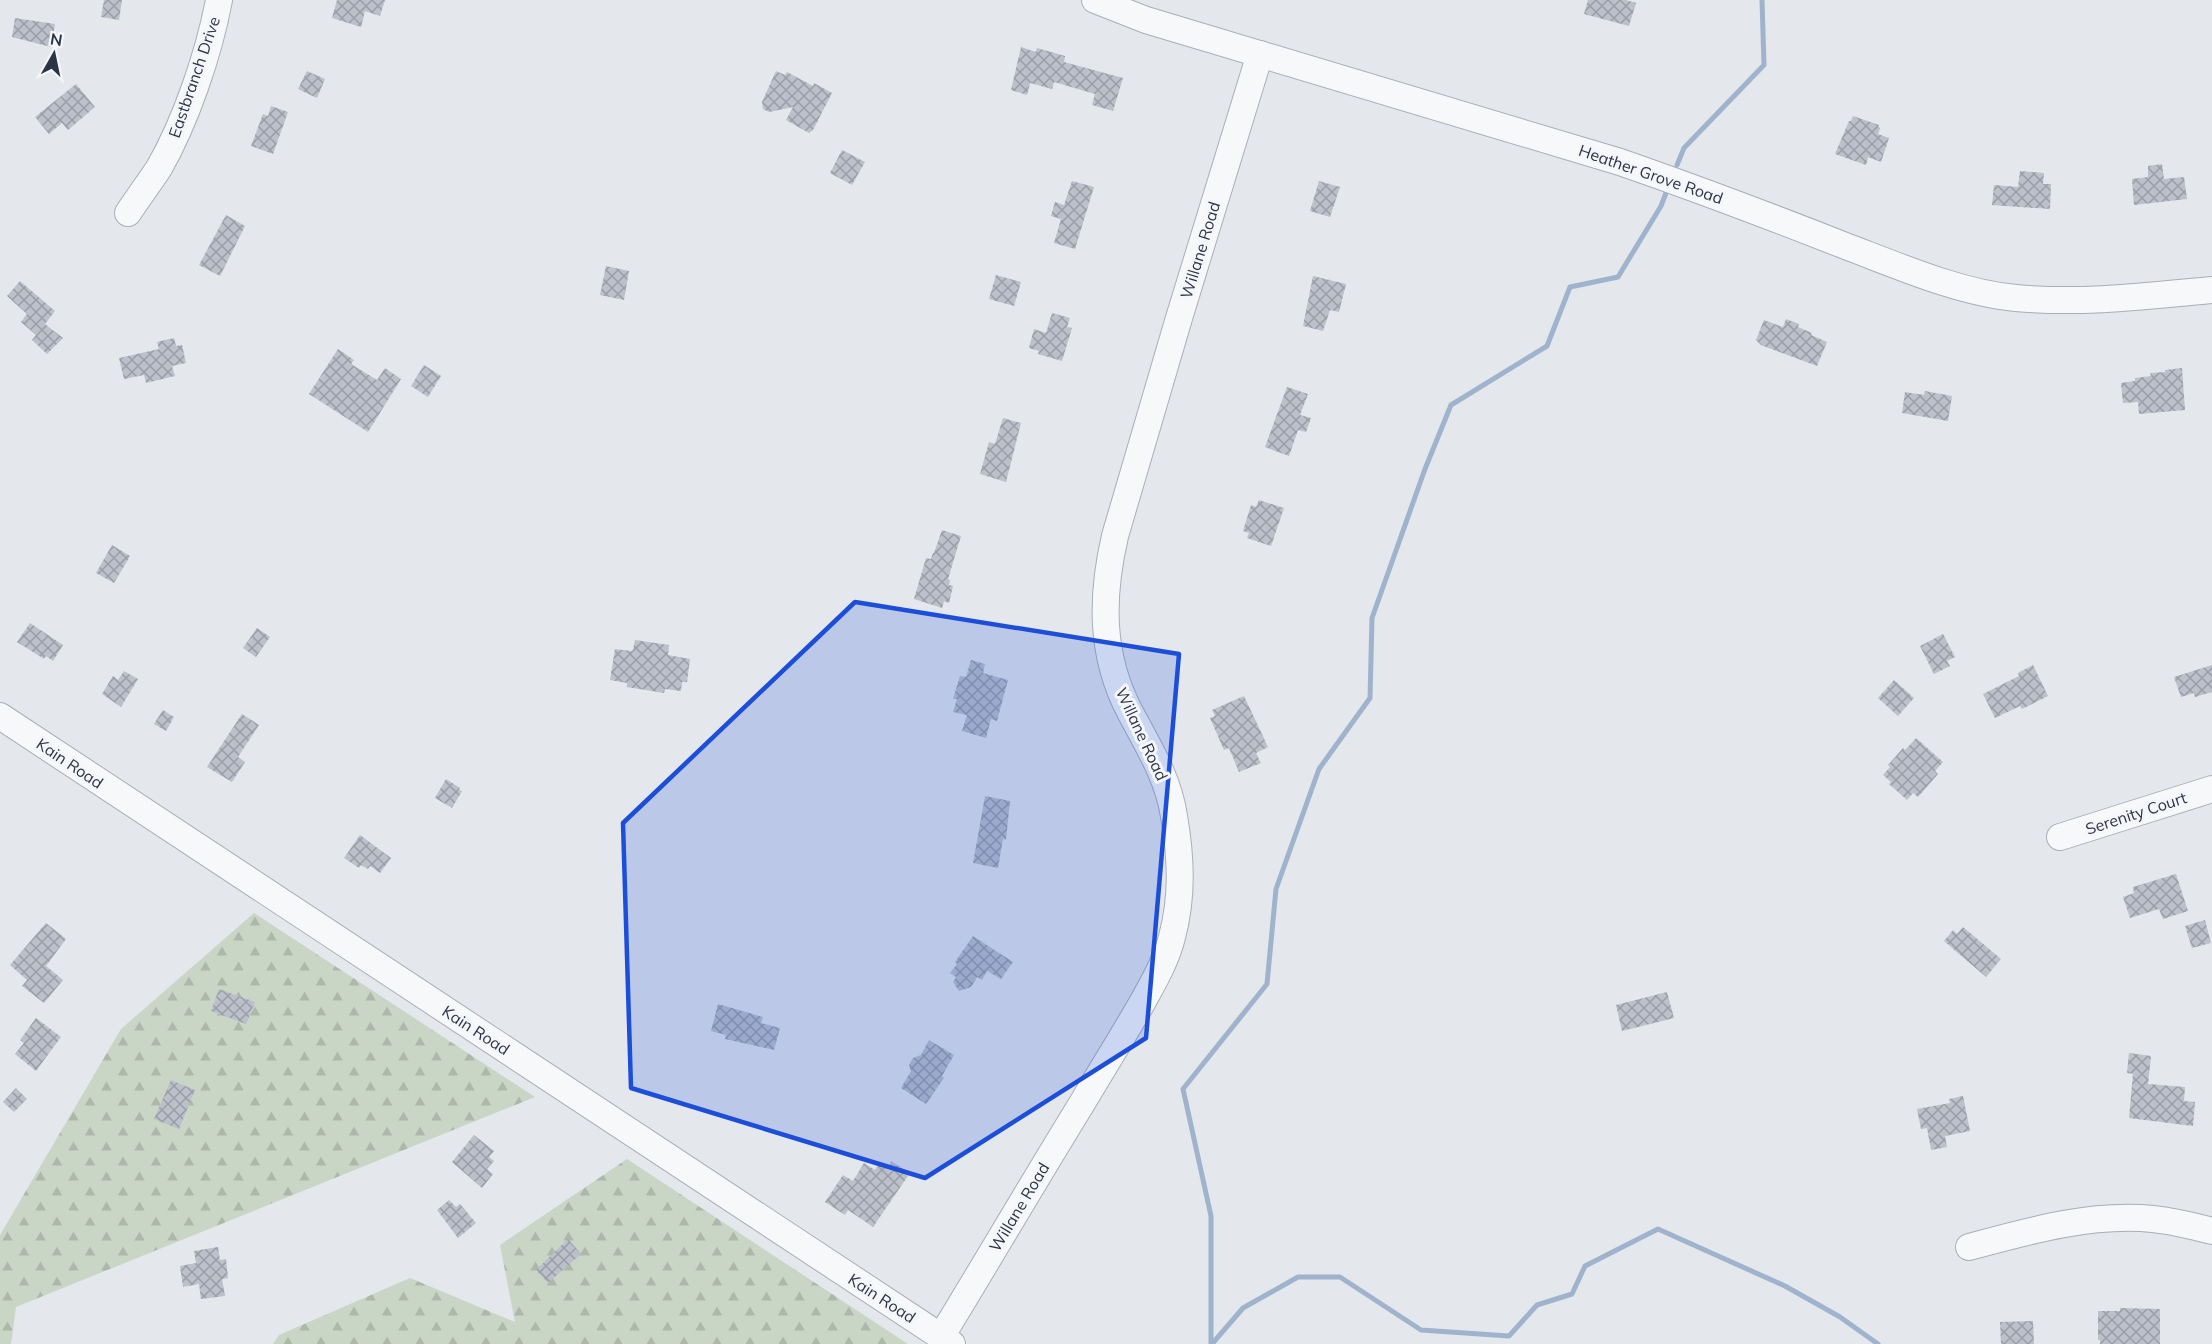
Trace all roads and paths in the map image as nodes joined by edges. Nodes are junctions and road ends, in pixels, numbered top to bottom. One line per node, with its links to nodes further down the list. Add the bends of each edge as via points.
1 (219, 0): 4 (street, Eastbranch Drive, via 180,123 159,168)
2 (1095, 0): 3 (street, Heather Grove Road, via 1146,20)
3 (1260, 54): 5 (street, Heather Grove Road, via 1620,162 1899,267 1982,293 2063,301); 11 (street, Willane Road, via 1108,566 1105,621 1110,654 1120,691 1164,776 1174,812 1181,873 1172,939 1156,977)
4 (128, 213)
5 (2212, 290)
6 (0, 716): 11 (street, Kain Road)
7 (2212, 789): 8 (street, Serenity Court)
8 (2060, 837)
9 (2212, 1231): 10 (street, via 2153,1219 2107,1219 2032,1230)
10 (1969, 1247)
11 (947, 1340)

